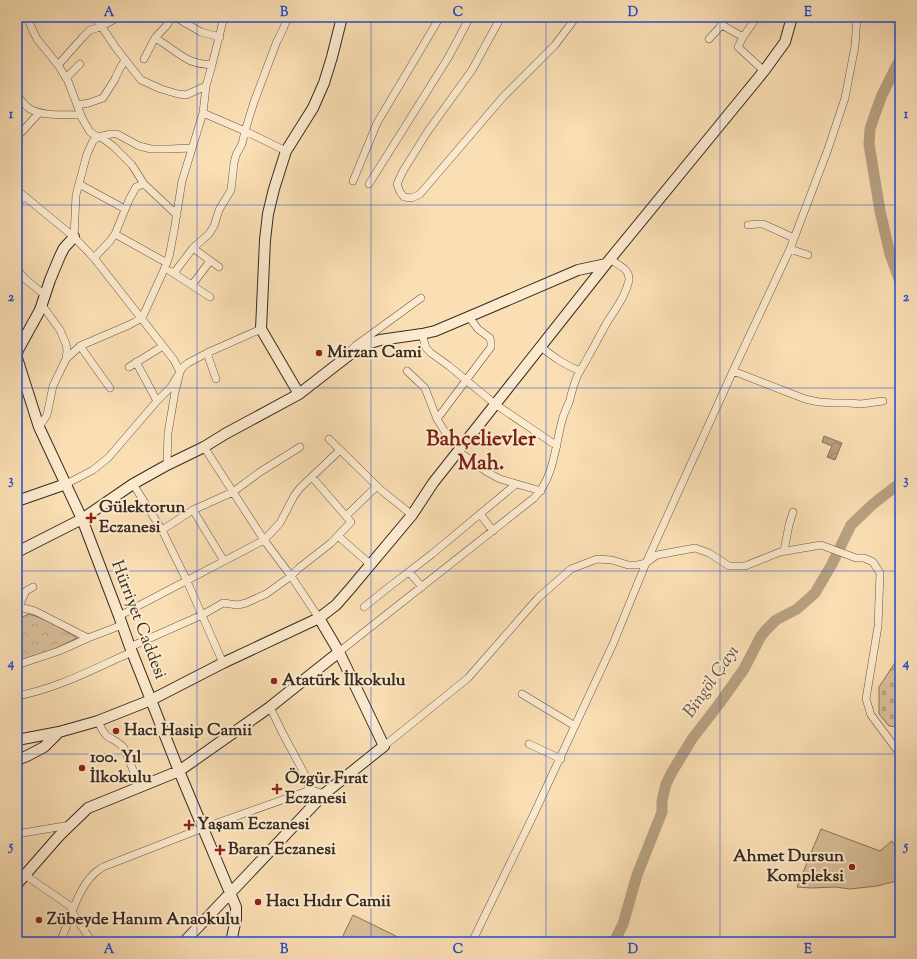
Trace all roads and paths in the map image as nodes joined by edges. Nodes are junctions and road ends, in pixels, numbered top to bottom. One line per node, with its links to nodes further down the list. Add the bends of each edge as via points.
1 (28, 17): 25 (street, via 37,38)
2 (95, 17): 17 (street)
3 (118, 17): 17 (street)
4 (174, 17): 18 (street, via 202,32); 20 (street)
5 (224, 17): 18 (street)
6 (288, 17): 35 (street, via 274,48)
7 (342, 17): 39 (street, via 324,83 313,108)
8 (440, 17): 40 (street, via 377,123)
9 (470, 17): 43 (street, via 444,65)
10 (501, 17): 11 (street, via 472,70 403,171 397,184 404,197 412,198 420,194 503,97 554,45)
11 (576, 17)
12 (724, 17): 16 (street)
13 (757, 17): 19 (street)
14 (792, 17): 27 (street, via 785,42)
15 (857, 17): 52 (street, via 855,46 845,98)
16 (722, 25): 19 (street); 21 (street)
17 (101, 27): 23 (street); 25 (street, via 90,30)
18 (220, 37): 26 (street)
19 (743, 37): 27 (street, via 738,47)
20 (155, 38): 22 (street); 26 (street, via 188,60)
21 (709, 39)
22 (144, 59)
23 (125, 60): 29 (street, via 142,80 173,93 186,95); 31 (street, via 103,98)
24 (80, 64): 28 (street)
25 (58, 65): 28 (street)
26 (212, 65): 29 (street)
27 (764, 71): 58 (street)
28 (66, 78): 31 (street)
29 (206, 86): 33 (street)
30 (17, 95): 32 (street, via 30,109)
31 (77, 105): 34 (street)
32 (39, 113): 34 (street); 36 (street)
33 (203, 113): 35 (street); 38 (street)
34 (81, 115): 37 (street, via 90,132)
35 (245, 131): 39 (street); 53 (street, via 234,163 232,190 219,210 209,234)
36 (17, 137)
37 (98, 137): 38 (street, via 118,134 139,146 151,149); 41 (street, via 93,141 87,154); 42 (street, via 113,146 132,164)
38 (192, 148): 48 (street, via 182,181)
39 (286, 151): 70 (street, via 268,214)
40 (353, 181)
41 (79, 184): 47 (street); 51 (street)
42 (144, 184): 47 (street, via 136,187); 48 (street)
43 (369, 184)
44 (17, 190): 45 (street)
45 (25, 197): 46 (street); 51 (street)
46 (17, 203)
47 (125, 209): 50 (street)
48 (177, 215): 59 (street)
49 (748, 225): 52 (street, via 763,224)
50 (115, 234): 56 (street); 59 (street)
51 (74, 237): 56 (street); 64 (street, via 64,248)
52 (794, 238): 54 (street)
53 (193, 248): 57 (street); 62 (street)
54 (790, 249): 55 (street); 82 (street)
55 (808, 255)
56 (94, 258): 69 (street)
57 (210, 261): 60 (street); 63 (street)
58 (608, 262): 68 (street, via 578,270); 74 (street); 84 (street, via 626,269 629,280 620,302)
59 (166, 266): 62 (street); 69 (street)
60 (219, 267)
61 (17, 269): 64 (street)
62 (174, 273): 63 (street)
63 (192, 285): 65 (street)
64 (45, 295): 67 (street)
65 (210, 298)
66 (421, 298): 77 (street, via 355,346)
67 (42, 305): 76 (street); 79 (street, via 60,330 66,344)
68 (469, 317): 71 (street); 87 (street, via 478,329 490,338 491,345)
69 (142, 318): 72 (street); 73 (street)
70 (260, 329): 75 (street); 90 (street)
71 (422, 334): 77 (street, via 374,341); 87 (street, via 426,348)
72 (80, 346): 79 (street); 89 (street)
73 (163, 346): 80 (street); 85 (street)
74 (541, 347): 84 (street, via 564,364); 93 (street)
75 (207, 353): 85 (street, via 188,363); 86 (street)
76 (17, 354)
77 (347, 357): 90 (street)
78 (17, 358): 88 (street, Hürriyet Caddesi)
79 (66, 359): 95 (street, via 52,386 46,415)
80 (136, 362): 81 (street); 91 (street)
81 (129, 367)
82 (733, 370): 92 (street, via 819,402 861,404); 124 (street)
83 (406, 371): 94 (street, via 425,388)
84 (580, 371): 97 (street, via 563,416)
85 (180, 372): 91 (street, via 171,387); 102 (street, via 168,433)
86 (216, 379)
87 (466, 380): 93 (street); 94 (street)
88 (21, 388): 95 (street, Hürriyet Caddesi)
89 (110, 388)
90 (299, 394): 98 (street)
91 (157, 401): 104 (street, via 108,458 93,470)
92 (883, 401)
93 (495, 404): 97 (street); 100 (street)
94 (437, 419): 100 (street)
95 (39, 427): 104 (street, Hürriyet Caddesi)
96 (329, 439): 101 (street)
97 (557, 446): 108 (street)
98 (204, 447): 102 (street); 109 (street)
99 (300, 447): 109 (street)
100 (460, 449): 106 (street, via 487,472); 114 (street)
101 (340, 450): 103 (street); 107 (street)
102 (167, 465): 105 (street)
103 (312, 477): 115 (street); 120 (street, via 300,488 280,523)
104 (66, 484): 110 (street); 116 (street, Hürriyet Caddesi)
105 (133, 484): 116 (street); 117 (street)
106 (516, 484): 108 (street); 113 (street)
107 (377, 486): 114 (street); 115 (street)
108 (541, 491): 118 (street)
109 (233, 492): 111 (street); 120 (street)
110 (17, 501)
111 (193, 510): 117 (street); 123 (street)
112 (793, 512): 121 (street)
113 (480, 514): 118 (street); 126 (street)
114 (412, 515): 125 (street)
115 (346, 516): 119 (street, via 351,522)
116 (82, 519): 122 (street); 135 (street, Hürriyet Caddesi)
117 (162, 530): 128 (street)
118 (493, 530): 130 (street)
119 (338, 536): 125 (street); 127 (street)
120 (264, 540): 123 (street); 127 (street)
121 (784, 551): 124 (street, via 745,566 729,566 709,553 695,548 657,555); 151 (street, via 821,545 873,562 880,573 878,626 866,699 871,715)
122 (17, 552)
123 (224, 561): 128 (street)
124 (646, 563): 146 (street, via 613,644); 150 (street, via 628,565 597,559 571,569 538,598 468,678)
125 (371, 565): 134 (street, via 336,605)
126 (408, 572): 130 (street); 131 (street)
127 (291, 576): 133 (street, via 253,600 238,605 223,603); 134 (street)
128 (187, 581): 133 (street); 135 (street)
129 (33, 587): 132 (street, via 26,591)
130 (422, 587): 138 (street)
131 (364, 607)
132 (18, 608): 136 (street, via 35,610)
133 (202, 615): 137 (street); 139 (street)
134 (318, 618): 138 (street); 139 (street)
135 (121, 621): 136 (street); 137 (street, Hürriyet Caddesi)
136 (88, 638): 140 (street)
137 (131, 649): 142 (street, via 57,685); 143 (street, Hürriyet Caddesi)
138 (339, 652): 144 (street); 150 (street)
139 (222, 663): 143 (street)
140 (17, 665)
141 (522, 694): 146 (street)
142 (17, 696)
143 (151, 700): 145 (street); 154 (street, Hürriyet Caddesi)
144 (270, 707): 154 (street); 156 (street)
145 (98, 721): 147 (street); 155 (street, via 107,735 124,748)
146 (575, 726): 152 (street)
147 (59, 732): 148 (street); 153 (street, via 44,747)
148 (17, 740)
149 (530, 744): 152 (street)
150 (384, 746): 157 (street)
151 (900, 754)
152 (561, 759): 169 (street)
153 (17, 760)
154 (179, 771): 155 (street); 159 (street, Hürriyet Caddesi)
155 (140, 787): 158 (street, via 88,808)
156 (310, 790): 157 (street); 159 (street)
157 (324, 794): 163 (street)
158 (71, 825): 160 (street); 161 (street)
159 (203, 828): 163 (street, Hürriyet Caddesi); 164 (street, via 99,869 80,891)
160 (17, 834)
161 (25, 875): 162 (street); 164 (street, via 70,906)
162 (17, 884)
163 (230, 893): 167 (street); 168 (street, Hürriyet Caddesi, via 236,907)
164 (72, 912): 165 (street); 166 (street)
165 (60, 942)
166 (92, 942)
167 (184, 942)
168 (231, 942)
169 (472, 942)

